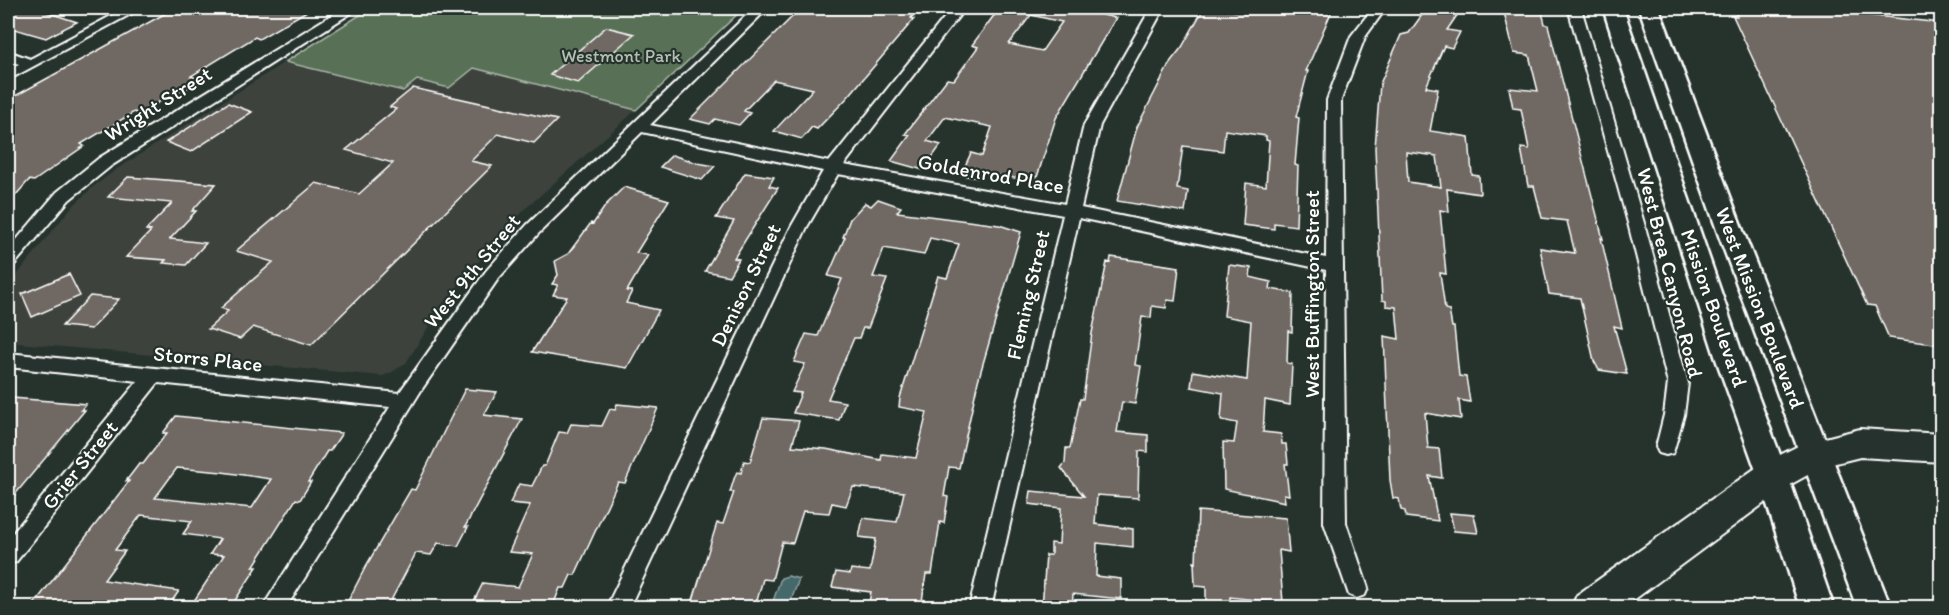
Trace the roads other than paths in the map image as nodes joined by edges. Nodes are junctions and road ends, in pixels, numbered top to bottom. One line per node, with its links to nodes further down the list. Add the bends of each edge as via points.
1 (135, 8): 11 (street)
2 (352, 8): 16 (street, Wright Street, via 105,162 63,196)
3 (761, 8): 13 (street, West 9th Street)
4 (959, 8): 14 (street, Denison Street)
5 (1158, 8): 15 (street, Fleming Street, via 1092,125)
6 (1380, 8): 17 (street, West Buffington Street, via 1358,36 1334,100)
7 (1574, 8): 21 (street, West Brea Canyon Road, via 1678,383)
8 (1613, 8): 24 (main road, Mission Boulevard)
9 (1649, 8): 23 (main road, West Mission Boulevard)
10 (8, 55): 11 (street)
11 (30, 64): 12 (street)
12 (8, 76)
13 (638, 127): 14 (street, Goldenrod Place); 20 (street, West 9th Street, via 533,229 492,275 444,339)
14 (833, 168): 15 (street, Goldenrod Place); 29 (street, Denison Street, via 799,227)
15 (1071, 211): 17 (street, Goldenrod Place); 30 (street, Fleming Street)
16 (8, 261)
17 (1335, 266): 26 (street, West Buffington Street, via 1335,523)
18 (8, 360): 19 (street, Storrs Place)
19 (153, 376): 20 (street, Storrs Place); 25 (street, Grier Street)
20 (404, 402): 28 (street, West 9th Street)
21 (1665, 447)
22 (1941, 448): 23 (highway, via 1860,443)
23 (1815, 454): 24 (highway); 32 (main road, West Mission Boulevard)
24 (1773, 476): 27 (main road, Mission Boulevard); 31 (highway)
25 (8, 555)
26 (1357, 588)
27 (1813, 597)
28 (273, 608)
29 (617, 608)
30 (980, 608)
31 (1591, 608)
32 (1874, 608)

